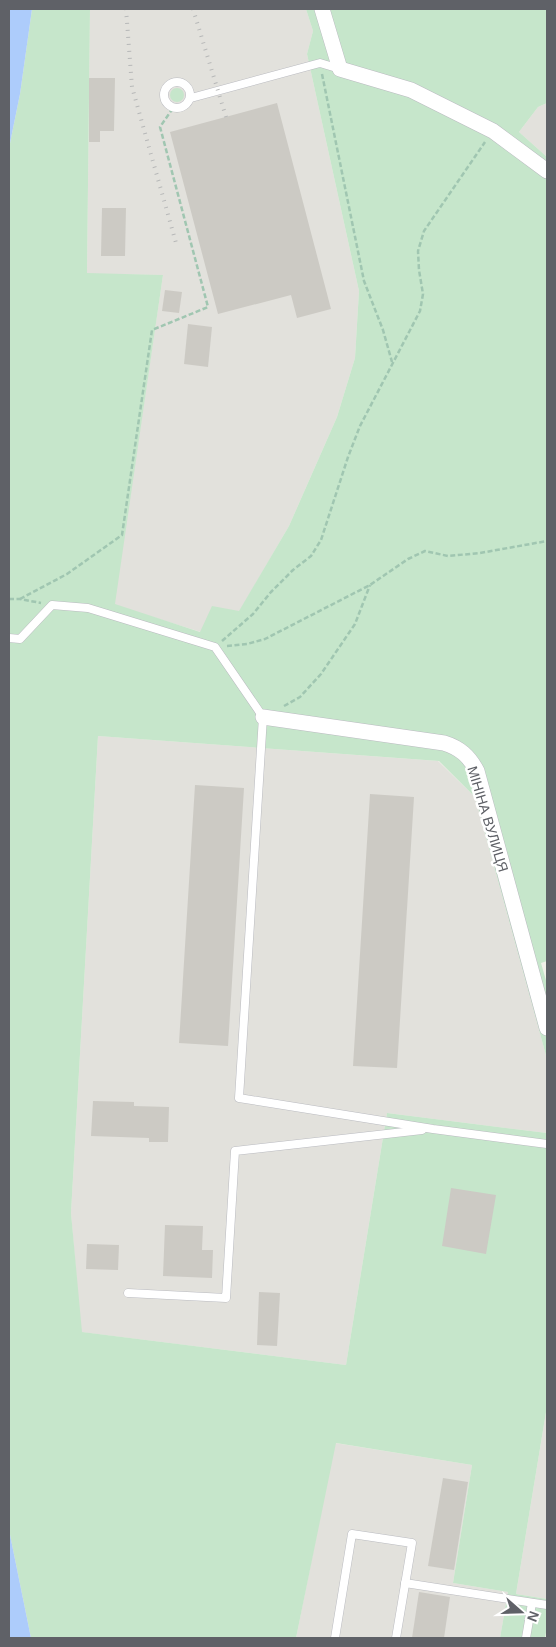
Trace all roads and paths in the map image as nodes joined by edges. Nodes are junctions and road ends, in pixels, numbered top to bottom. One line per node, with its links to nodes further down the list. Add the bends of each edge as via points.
1 (322, 9): 3 (street)
2 (320, 63): 3 (lane); 4 (lane); 8 (path, via 364,281)
3 (340, 69): 6 (street, via 411,90)
4 (191, 98): 5 (lane, via 182,108); 5 (lane, via 189,88 182,82 169,85 164,98)
5 (172, 108): 12 (path, via 160,127 208,307 152,330 122,535 67,574)
6 (493, 131): 7 (street); 8 (path, via 424,231 418,251 423,294 420,311)
7 (547, 171)
8 (393, 364): 15 (path, via 360,426 321,540 311,556)
9 (547, 541): 10 (path, via 456,556 425,551)
10 (370, 584): 15 (path, via 265,639); 16 (path, via 355,624 321,674 300,697)
11 (9, 599): 12 (path)
12 (20, 599): 13 (path)
13 (52, 605): 14 (lane, via 20,639); 15 (lane, via 88,608)
14 (9, 638)
15 (215, 647): 16 (lane)
16 (263, 717): 17 (street, МІНІНА ВУЛИЦЯ, via 444,743 458,748 469,758 477,771); 18 (lane, via 239,1098)
17 (547, 1028)
18 (433, 1129): 19 (lane); 20 (lane, via 235,1151 226,1298)
19 (547, 1144)
20 (128, 1293)
21 (406, 1583): 22 (lane); 24 (lane, via 412,1543 352,1534); 25 (lane)
22 (532, 1603): 23 (lane); 26 (lane)
23 (547, 1606)
24 (335, 1638)
25 (396, 1638)
26 (526, 1638)

